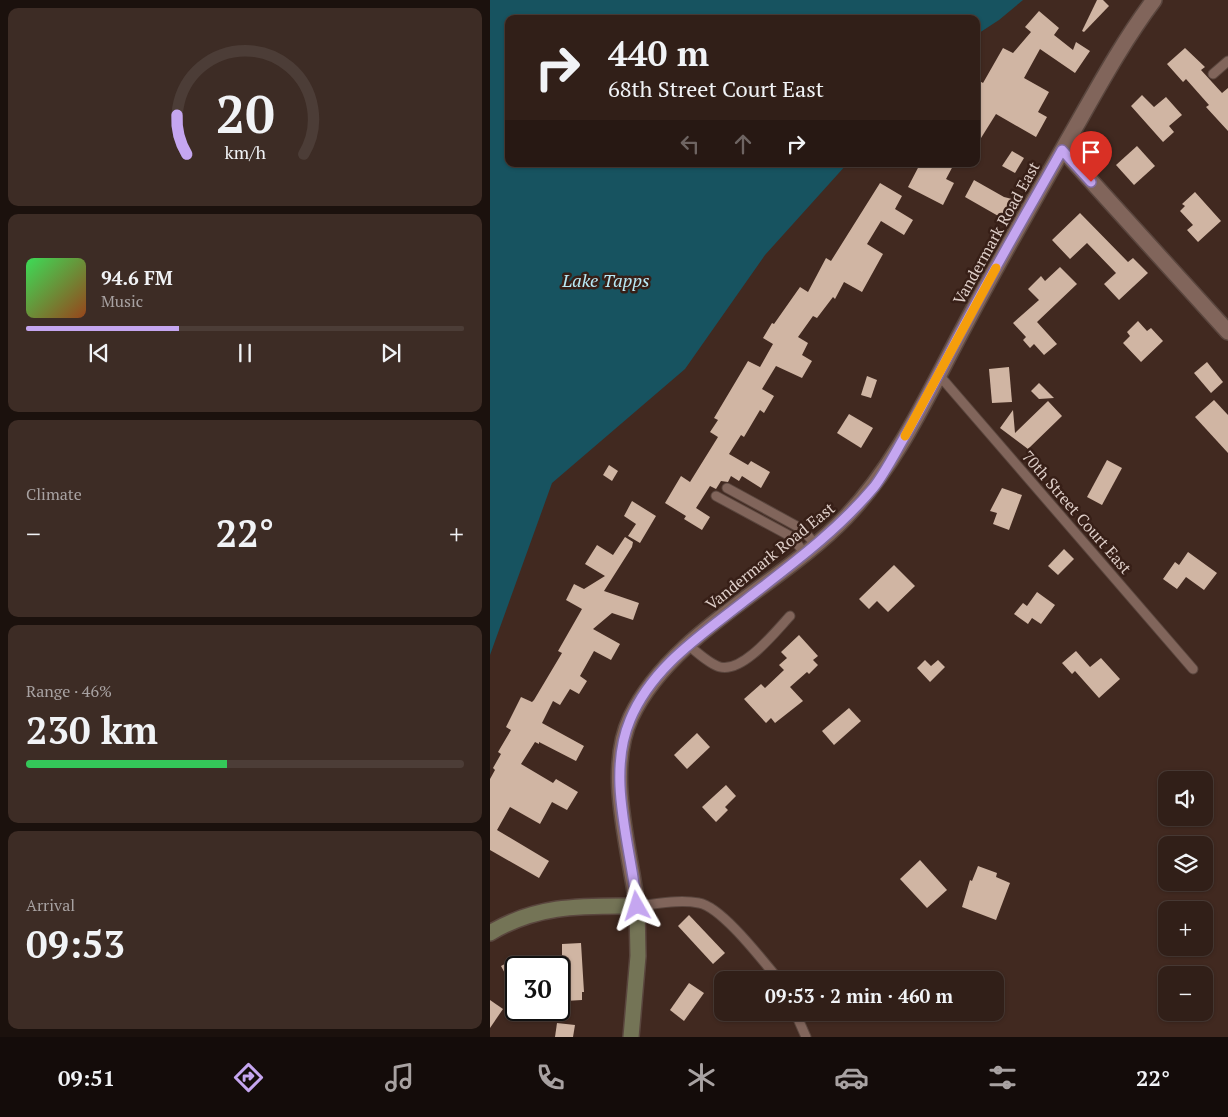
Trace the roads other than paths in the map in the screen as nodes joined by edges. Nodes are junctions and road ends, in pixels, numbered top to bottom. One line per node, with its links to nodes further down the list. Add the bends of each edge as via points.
1 (1154, 0): 4 (street, Vandermark Road East, via 1117,54)
2 (1228, 61): 3 (lane)
3 (1213, 74)
4 (1062, 150): 5 (street); 6 (street, Vandermark Road East)
5 (1228, 332)
6 (939, 375): 9 (street, Vandermark Road East, via 875,485); 12 (lane, 70th Street Court East)
7 (727, 488): 9 (lane, via 802,529)
8 (716, 496): 9 (lane)
9 (811, 550): 11 (street, Vandermark Road East)
10 (790, 616): 11 (lane, via 748,659 728,668 718,666)
11 (688, 645): 13 (street, Vandermark Road East, via 646,691 630,718 621,748 621,793)
12 (1193, 669)
13 (637, 906): 14 (street, via 535,912); 15 (lane, via 701,903 724,917); 17 (street, Vandermark Road East, via 638,956)
14 (490, 933)
15 (771, 971)
16 (799, 1021): 18 (lane)
17 (631, 1037)
18 (806, 1037)

